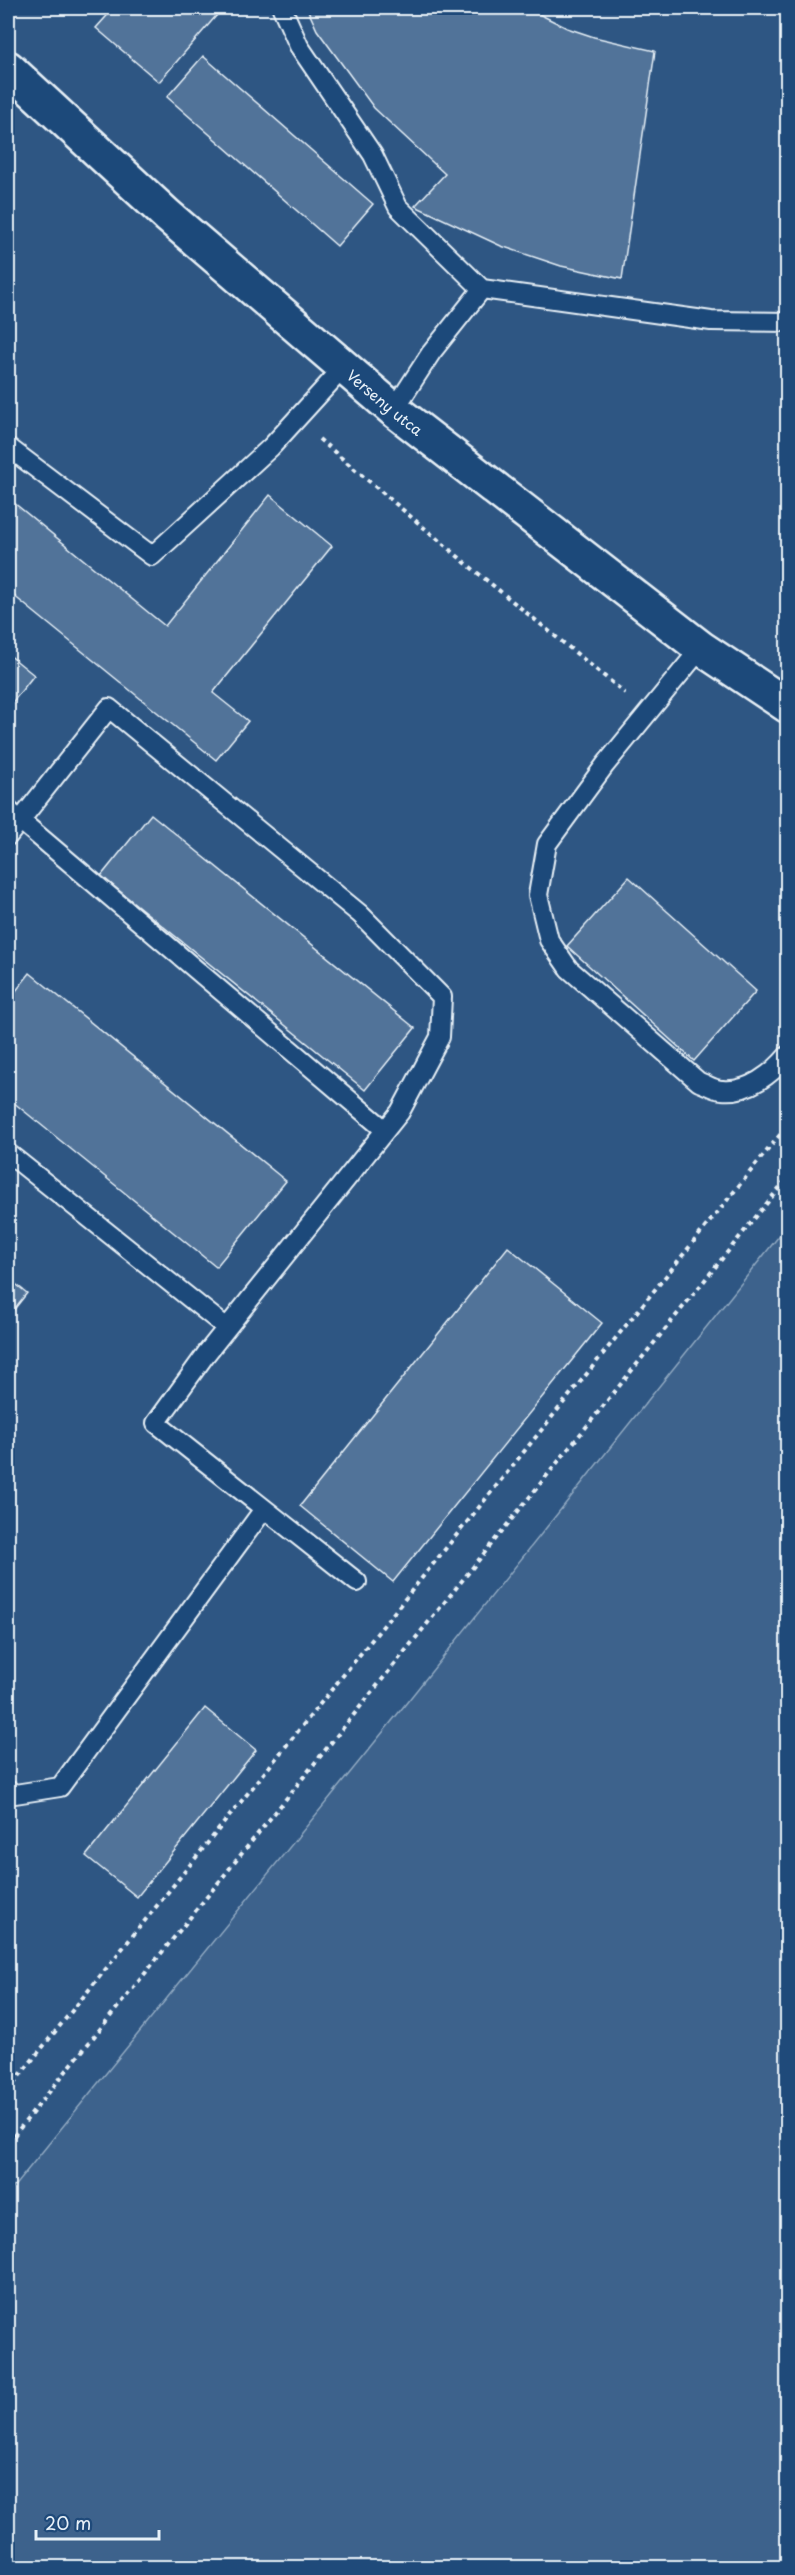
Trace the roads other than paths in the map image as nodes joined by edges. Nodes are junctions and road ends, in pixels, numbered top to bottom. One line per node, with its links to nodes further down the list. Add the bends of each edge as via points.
1 (282, 8): 3 (lane, via 299,46 373,155 398,207)
2 (8, 68): 5 (street, Verseny utca, via 168,216)
3 (482, 289): 4 (lane, via 711,321); 6 (lane)
4 (788, 321)
5 (344, 367): 6 (street, Verseny utca); 7 (lane, via 271,447 152,556)
6 (394, 410): 8 (street, Verseny utca)
7 (8, 447)
8 (701, 648): 9 (street, Verseny utca); 12 (lane, via 604,765 547,844 538,895 549,939 569,969 699,1082 722,1090 750,1086)
9 (788, 706)
10 (14, 816): 11 (lane); 13 (lane); 13 (lane, via 109,708 360,914 442,997 440,1037 400,1112)
11 (8, 836)
12 (788, 1055)
13 (385, 1130): 15 (lane)
14 (8, 1153): 15 (lane)
15 (227, 1328): 16 (lane, via 156,1423)
16 (264, 1509): 17 (lane); 18 (lane, via 60,1787 15,1794)
17 (357, 1582)
18 (8, 1790)

